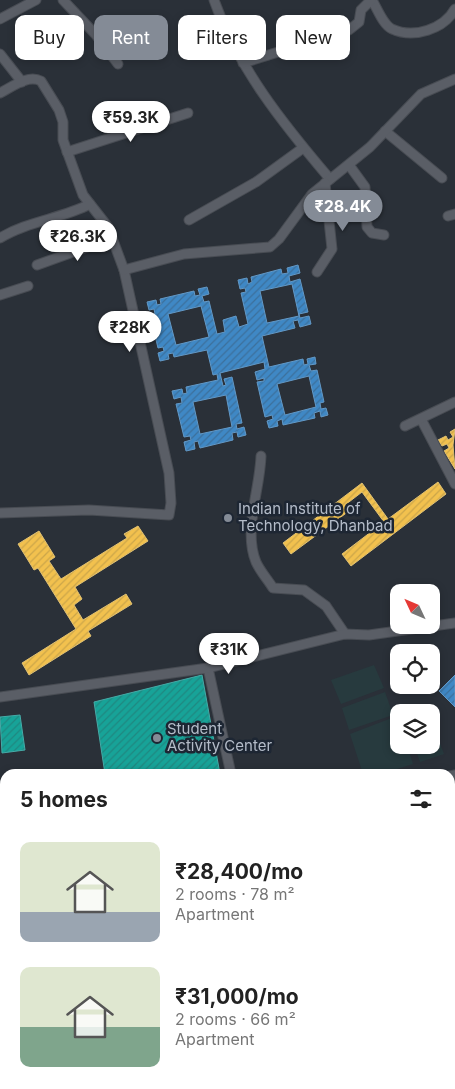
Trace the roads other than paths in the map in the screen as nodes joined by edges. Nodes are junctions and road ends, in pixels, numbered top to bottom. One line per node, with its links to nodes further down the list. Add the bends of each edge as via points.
1 (36, 0): 6 (street)
2 (63, 0): 9 (street)
3 (214, 0): 8 (street)
4 (372, 0): 5 (street, via 393,30 417,32 434,28); 8 (street, via 361,10 359,22 349,30)
5 (455, 9)
6 (0, 19)
7 (0, 54): 11 (street)
8 (243, 63): 15 (street)
9 (118, 64)
10 (455, 79): 14 (street, via 421,94)
11 (22, 82): 12 (street); 16 (street, via 36,78 41,81 59,110)
12 (0, 93)
13 (188, 113): 16 (street)
14 (385, 131): 17 (street); 18 (street)
15 (303, 148): 19 (street); 21 (street, via 256,182)
16 (67, 152): 20 (street, via 83,195)
17 (349, 165): 19 (street); 22 (street, via 365,187 367,228)
18 (442, 178)
19 (327, 181): 26 (street, via 303,203 270,247 184,254); 27 (street, via 332,249)
20 (90, 204): 23 (street, via 71,214 14,230); 24 (street)
21 (189, 220)
22 (384, 236)
23 (0, 238)
24 (112, 238): 25 (street); 26 (street)
25 (37, 265)
26 (124, 270): 35 (street, via 169,473 169,515 89,510)
27 (317, 272)
28 (28, 286): 29 (street)
29 (0, 295)
30 (455, 402): 31 (street)
31 (421, 419): 32 (street); 34 (street)
32 (406, 426)
33 (261, 456): 37 (street, via 251,537 256,562 273,588 304,590 326,606)
34 (455, 484)
35 (0, 513)
36 (455, 623): 37 (street, via 368,635)
37 (345, 634): 38 (street)
38 (208, 668): 39 (street); 40 (street)
39 (0, 697)
40 (230, 769)
41 (0, 785): 42 (street)
42 (0, 799)

